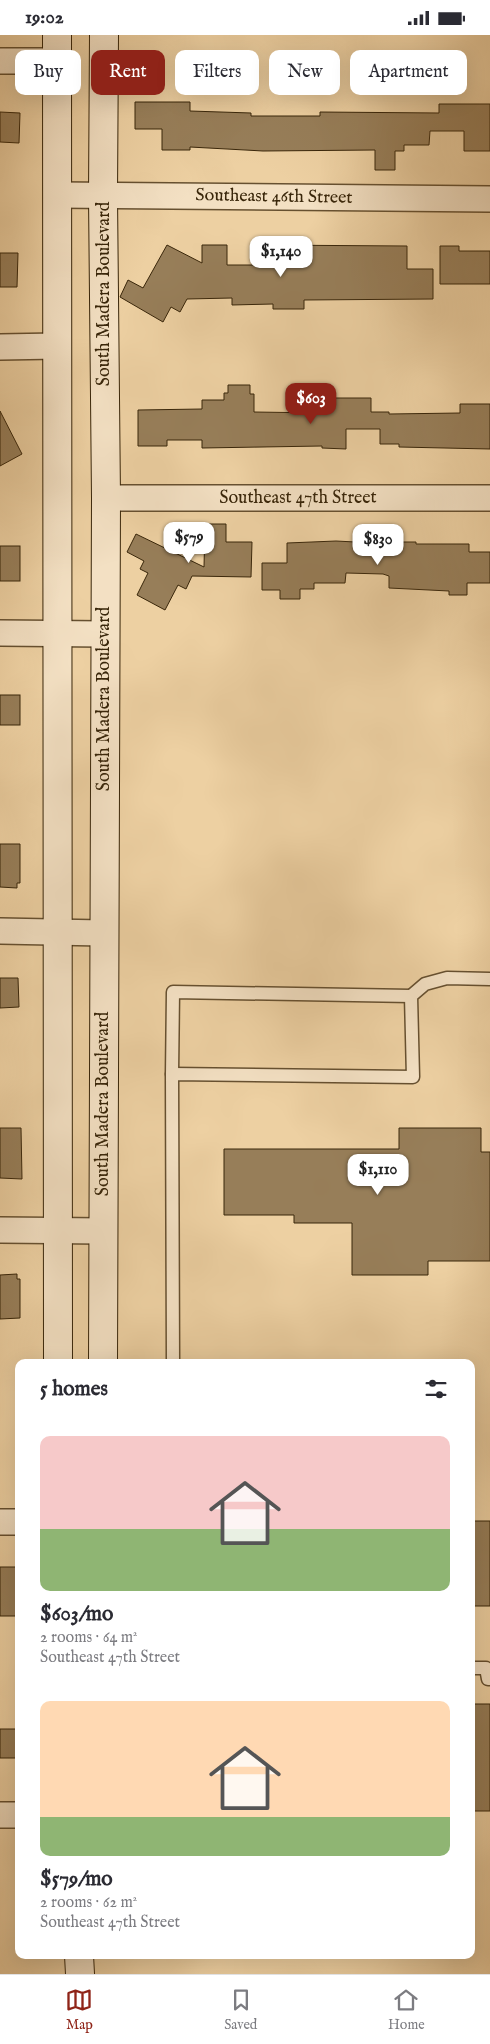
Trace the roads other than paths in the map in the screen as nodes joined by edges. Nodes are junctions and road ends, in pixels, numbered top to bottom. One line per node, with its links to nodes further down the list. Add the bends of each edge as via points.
1 (104, 35): 5 (street, South Madera Boulevard)
2 (57, 48): 3 (street); 4 (street)
3 (0, 61)
4 (58, 195): 5 (street, Southeast 46th Street); 8 (street)
5 (103, 196): 6 (street, Southeast 46th Street); 9 (street, South Madera Boulevard)
6 (490, 199)
7 (0, 347): 8 (street)
8 (57, 347): 12 (street)
9 (106, 498): 10 (street, Southeast 47th Street); 13 (street, South Madera Boulevard)
10 (490, 498)
11 (0, 633): 12 (street)
12 (57, 634): 13 (street); 15 (street)
13 (104, 634): 16 (street, South Madera Boulevard)
14 (0, 931): 15 (street)
15 (57, 932): 16 (street); 21 (street)
16 (104, 933): 22 (street, South Madera Boulevard)
17 (490, 979): 18 (lane, via 447,979 425,983)
18 (411, 996): 19 (lane, via 172,992); 19 (lane, via 413,1077)
19 (172, 1074): 25 (lane)
20 (0, 1230): 21 (street)
21 (58, 1230): 22 (street); 23 (street)
22 (103, 1231): 24 (street, South Madera Boulevard)
23 (58, 1359)
24 (103, 1359)
25 (173, 1359)
26 (0, 1522): 27 (street)
27 (15, 1522)
28 (475, 1668): 29 (lane, via 486,1668)
29 (490, 1679)
30 (0, 1815): 31 (street)
31 (15, 1815)

